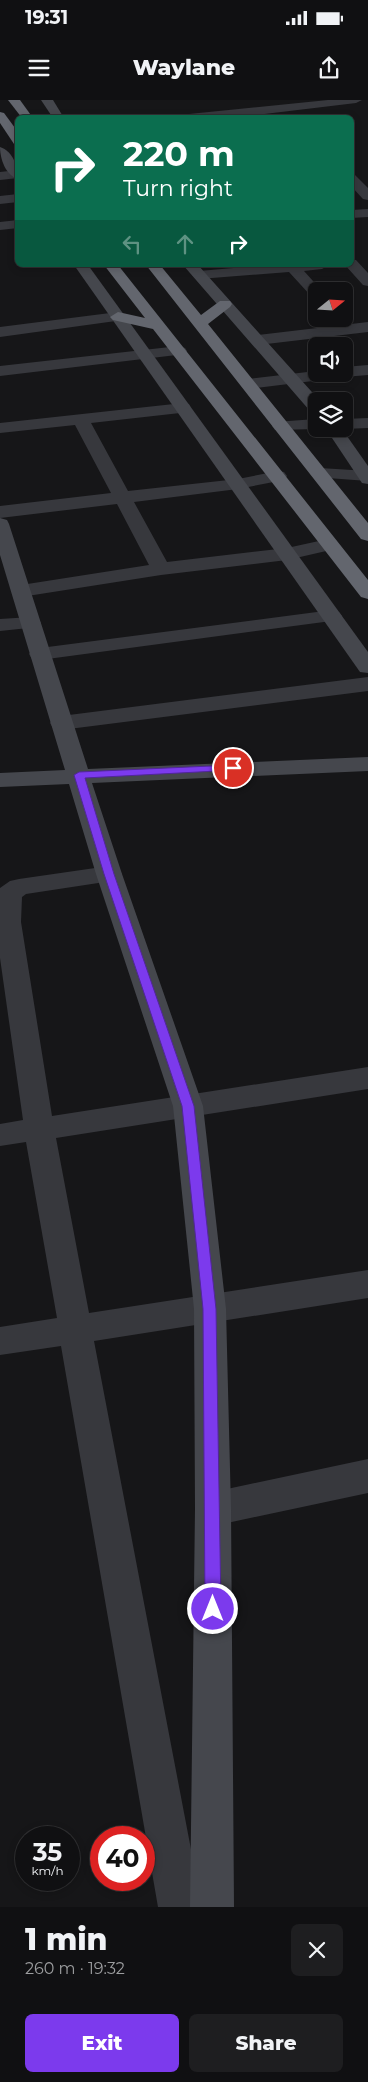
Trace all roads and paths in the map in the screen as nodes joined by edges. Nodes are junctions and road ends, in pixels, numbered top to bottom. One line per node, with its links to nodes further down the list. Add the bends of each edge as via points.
1 (14, 100): 7 (highway)
2 (47, 100): 8 (street)
3 (356, 100): 5 (street)
4 (206, 104): 9 (street, via 187,107)
5 (283, 109): 10 (street); 11 (street)
6 (0, 115): 12 (highway)
7 (26, 115)
8 (57, 115)
9 (196, 115)
10 (259, 115)
11 (290, 115)
12 (15, 137)
13 (0, 151): 14 (street)
14 (15, 172)
15 (15, 175): 16 (street)
16 (0, 176)
17 (354, 181): 18 (street)
18 (368, 196)
19 (15, 198): 20 (street)
20 (0, 200)
21 (368, 213): 22 (street)
22 (354, 214)
23 (15, 224): 24 (street)
24 (0, 226)
25 (368, 261): 26 (street)
26 (354, 263)
27 (354, 266): 34 (street)
28 (82, 267): 37 (street)
29 (113, 267): 39 (highway)
30 (154, 267): 38 (highway)
31 (268, 267): 33 (street)
32 (293, 267): 35 (street)
33 (194, 270): 36 (street)
34 (368, 282)
35 (308, 283)
36 (225, 304): 38 (highway); 42 (street)
37 (118, 317): 39 (highway); 41 (street); 44 (street)
38 (199, 323): 50 (highway)
39 (159, 326): 43 (highway)
40 (368, 327): 42 (street)
41 (0, 332)
42 (258, 340): 49 (street)
43 (179, 351): 44 (street); 61 (highway)
44 (146, 355): 46 (street); 52 (street)
45 (368, 370): 47 (street)
46 (0, 371)
47 (353, 371)
48 (308, 376): 49 (street)
49 (293, 378): 50 (street); 51 (street)
50 (248, 384): 57 (highway)
51 (308, 396)
52 (183, 408): 53 (street); 63 (street)
53 (80, 419): 58 (street); 64 (street)
54 (368, 423): 56 (street)
55 (308, 424): 57 (street)
56 (353, 424)
57 (281, 426): 60 (highway)
58 (0, 428)
59 (340, 437): 62 (street)
60 (320, 473): 62 (street); 67 (highway)
61 (278, 476): 63 (street); 68 (highway)
62 (367, 477)
63 (238, 484): 64 (street); 69 (street)
64 (122, 498): 65 (street); 70 (street)
65 (0, 512)
66 (0, 524): 72 (street)
67 (368, 535)
68 (328, 545): 69 (street); 71 (highway)
69 (287, 554): 70 (street); 73 (street)
70 (161, 569): 72 (street)
71 (364, 582)
72 (20, 591): 74 (street)
73 (332, 616): 76 (street); 77 (street)
74 (31, 622): 75 (street); 76 (street)
75 (0, 625)
76 (40, 654): 79 (street)
77 (368, 667)
78 (368, 684): 79 (street)
79 (62, 723): 83 (street)
80 (368, 756): 81 (street)
81 (329, 764): 82 (street); 83 (street)
82 (368, 764)
83 (79, 775): 84 (street); 85 (street)
84 (0, 780)
85 (109, 874): 86 (street, via 19,887 9,894); 88 (street)
86 (4, 922): 89 (street)
87 (368, 1078): 88 (street)
88 (188, 1106): 89 (street); 92 (street)
89 (39, 1129): 90 (street); 93 (street)
90 (0, 1135)
91 (368, 1284): 92 (street)
92 (210, 1309): 93 (street); 96 (street)
93 (76, 1329): 94 (street); 97 (street)
94 (0, 1341)
95 (368, 1476): 96 (street)
96 (213, 1509): 98 (street)
97 (180, 1907)
98 (212, 1907)

